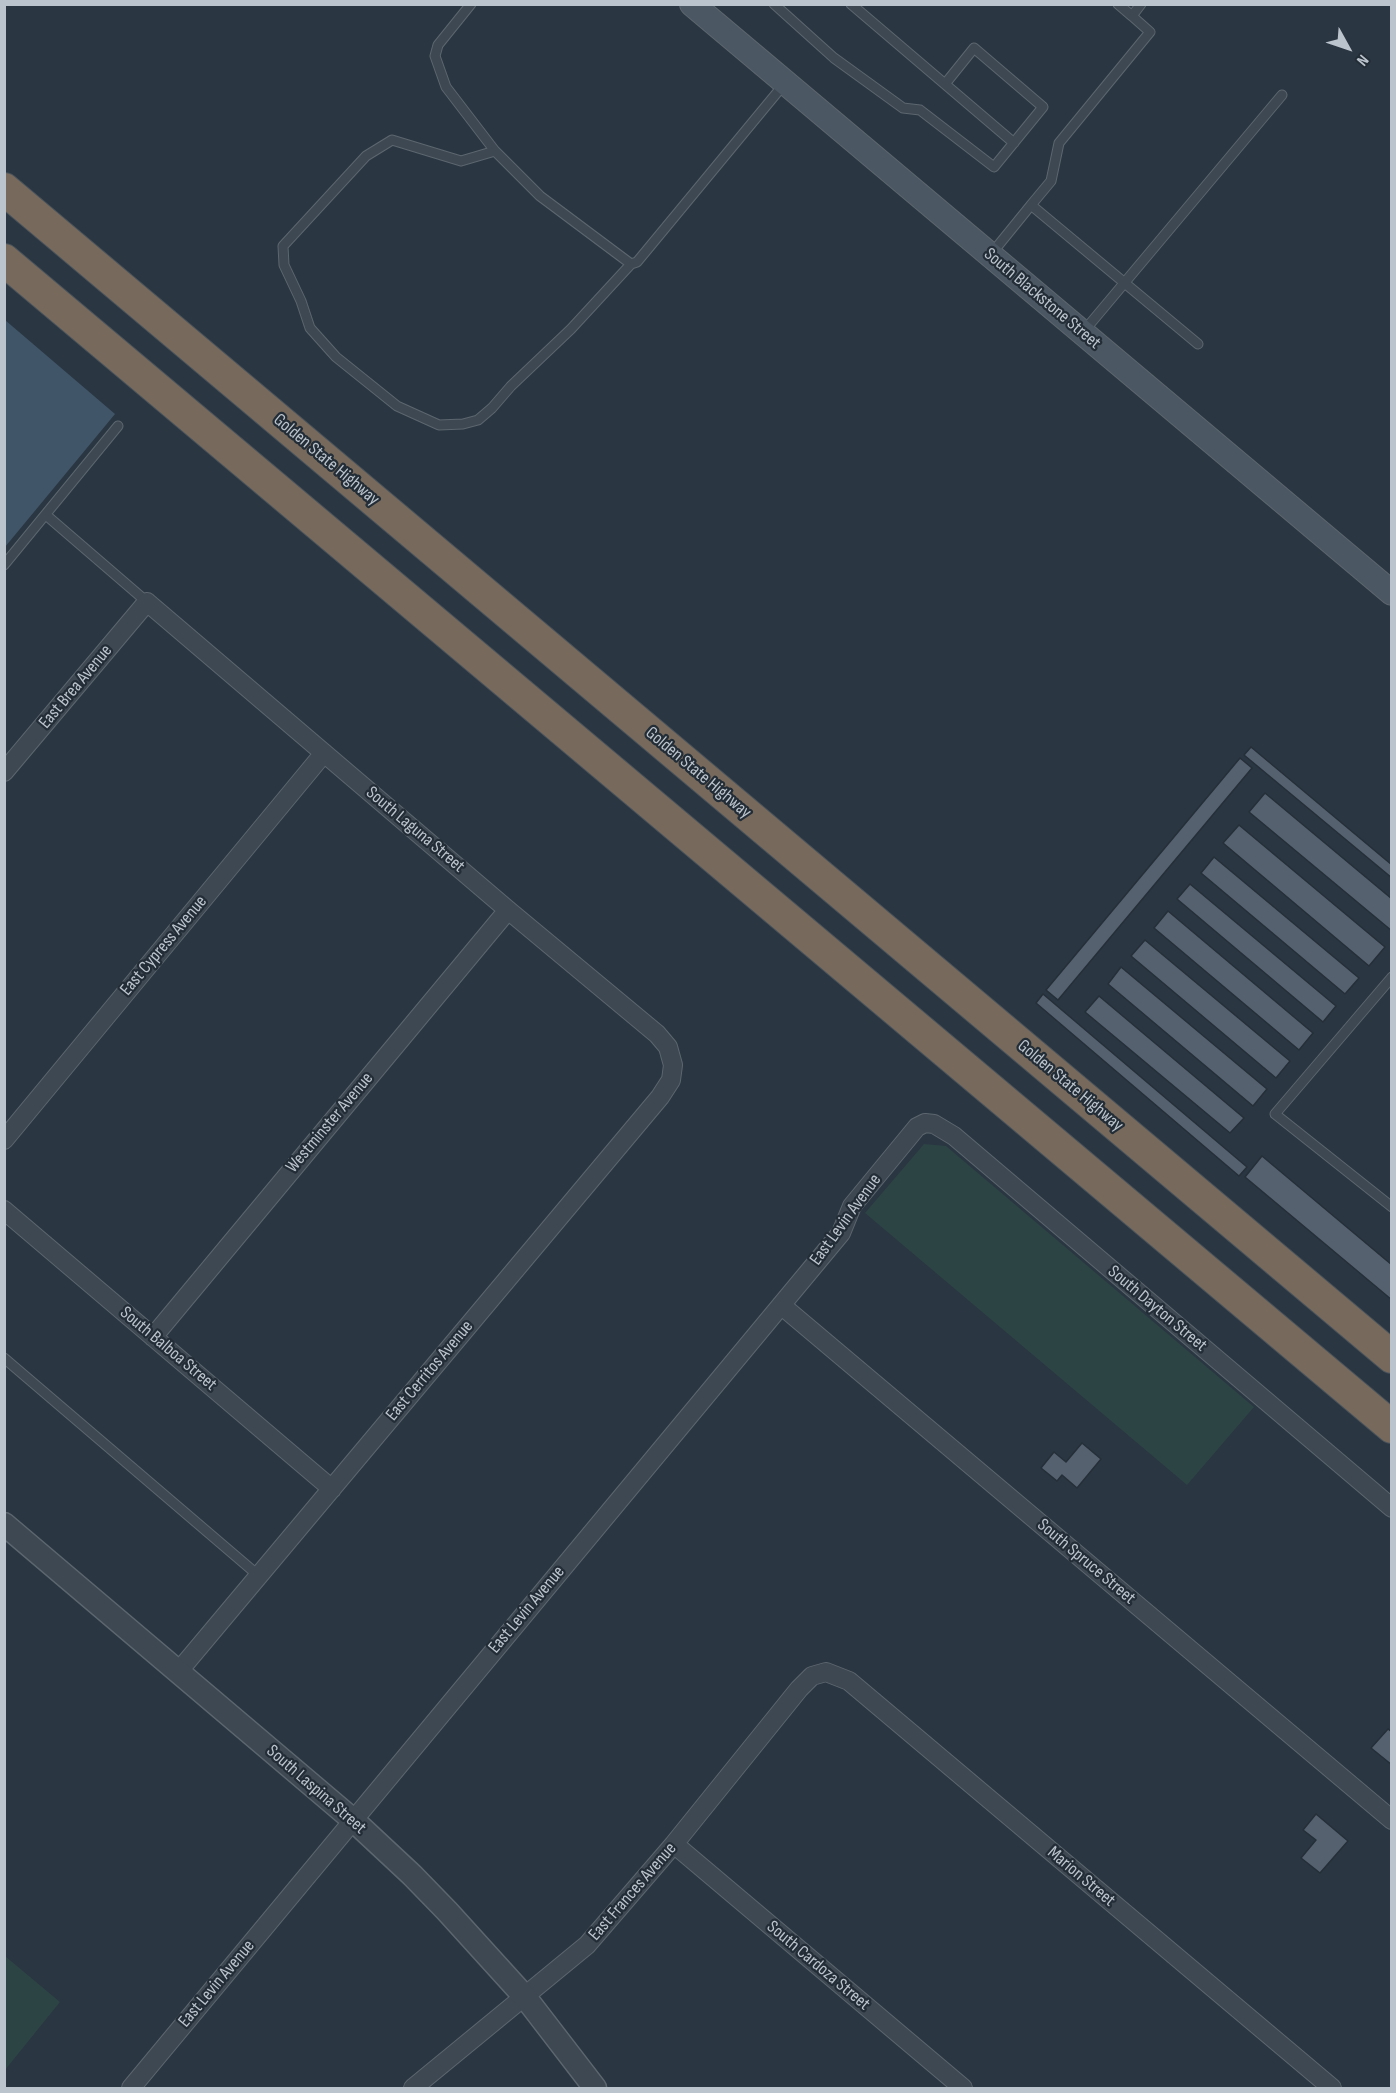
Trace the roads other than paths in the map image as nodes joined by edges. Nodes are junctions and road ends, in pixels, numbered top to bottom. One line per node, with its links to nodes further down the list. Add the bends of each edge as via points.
1 (471, 4): 12 (lane, via 438,45 435,56 447,87)
2 (692, 4): 8 (main road, South Blackstone Street)
3 (774, 4): 11 (lane, via 834,58 903,108 920,110 994,167)
4 (851, 4): 9 (lane)
5 (1118, 4): 7 (lane)
6 (1141, 4): 7 (lane)
7 (1132, 16): 14 (lane, via 1150,33 1059,143 1051,181)
8 (785, 83): 15 (main road, South Blackstone Street); 17 (lane, via 637,262)
9 (945, 84): 11 (lane); 11 (lane, via 974,48 1044,107)
10 (1282, 94): 18 (lane)
11 (1014, 143)
12 (495, 151): 17 (lane, via 540,196); 17 (lane, via 460,161 393,140 366,156 283,246 284,265 310,328 336,357 397,406 439,425 478,420)
13 (4, 189): 37 (highway, Golden State Highway)
14 (1031, 205): 15 (lane); 18 (lane)
15 (990, 255): 19 (main road, South Blackstone Street)
16 (4, 260): 39 (highway)
17 (631, 264)
18 (1124, 282): 19 (lane); 20 (lane)
19 (1082, 333): 24 (main road, South Blackstone Street)
20 (1198, 344)
21 (118, 426): 22 (lane)
22 (46, 515): 23 (lane); 25 (lane)
23 (4, 565)
24 (1388, 583)
25 (147, 602): 26 (street, South Laguna Street); 27 (street, East Brea Avenue)
26 (324, 753): 28 (street, South Laguna Street); 32 (street, East Cypress Avenue)
27 (4, 772)
28 (508, 910): 30 (street, South Laguna Street, via 657,1034 668,1047); 36 (street, Westminster Avenue)
29 (1392, 977): 33 (lane, via 1275,1114)
30 (673, 1065): 40 (street, East Cerritos Avenue, via 660,1097)
31 (917, 1127): 35 (street, East Levin Avenue, via 852,1206 840,1233); 41 (street, South Dayton Street, via 934,1124 954,1136)
32 (4, 1140)
33 (1392, 1207)
34 (4, 1210): 36 (street, South Balboa Street)
35 (781, 1305): 46 (street, East Levin Avenue); 47 (street, South Spruce Street)
36 (153, 1337): 40 (street, South Balboa Street)
37 (1392, 1357)
38 (4, 1358): 43 (lane)
39 (1392, 1427)
40 (332, 1489): 43 (street, East Cerritos Avenue)
41 (1392, 1508)
42 (4, 1524): 44 (street, South Laspina Street)
43 (259, 1576): 44 (street, East Cerritos Avenue)
44 (178, 1672): 46 (street, South Laspina Street)
45 (826, 1672): 48 (street, East Frances Avenue, via 812,1676 799,1689); 54 (street, Marion Street, via 849,1681)
46 (353, 1820): 49 (street, South Laspina Street, via 447,1911); 50 (street, East Levin Avenue)
47 (1392, 1820)
48 (674, 1844): 49 (street, East Frances Avenue, via 587,1945); 53 (street, South Cardoza Street)
49 (525, 1997): 51 (street, East Frances Avenue); 52 (street, South Laspina Street)
50 (131, 2088)
51 (413, 2088)
52 (595, 2088)
53 (963, 2088)
54 (1332, 2088)

